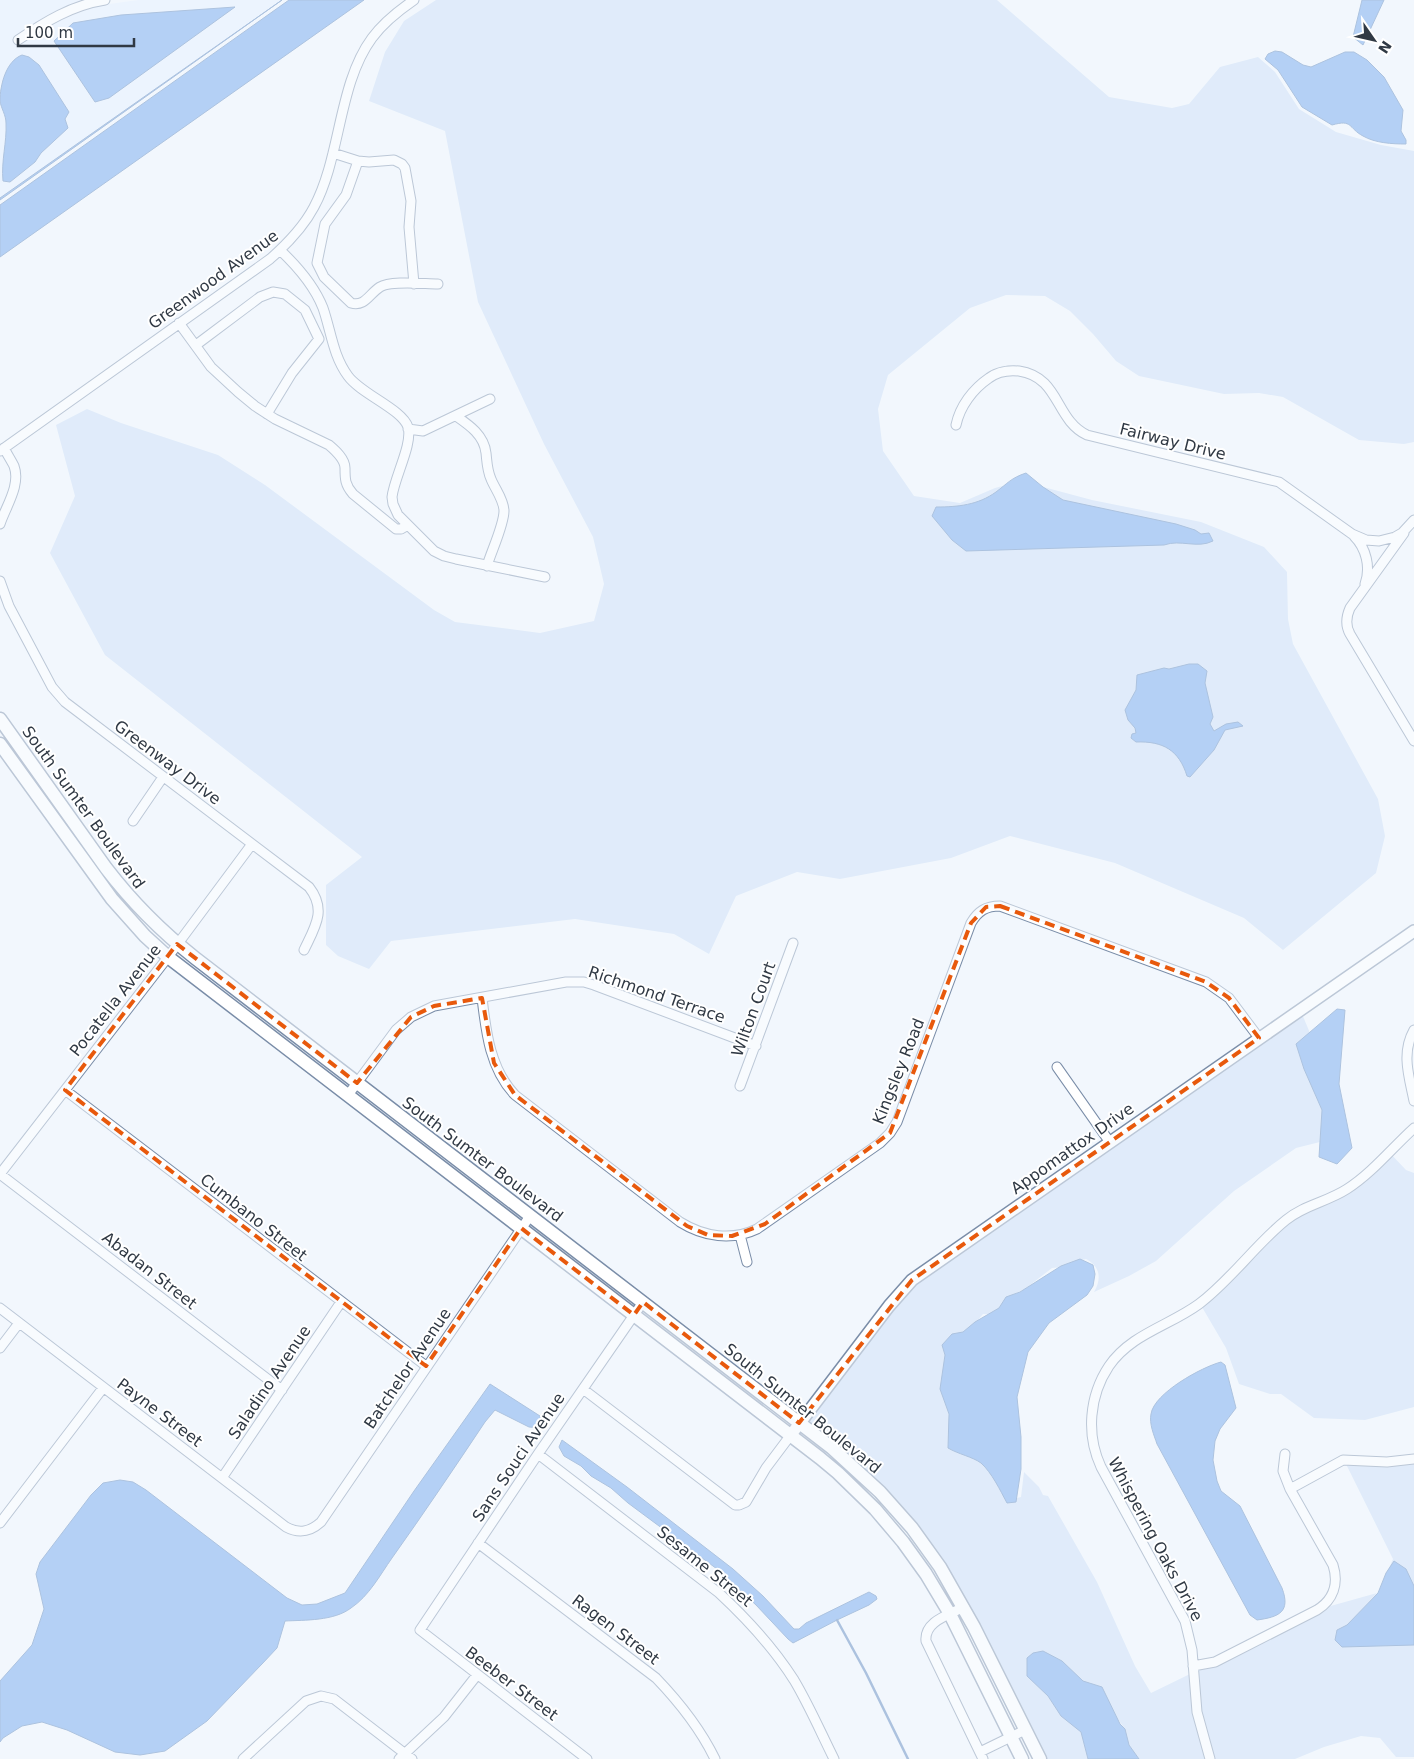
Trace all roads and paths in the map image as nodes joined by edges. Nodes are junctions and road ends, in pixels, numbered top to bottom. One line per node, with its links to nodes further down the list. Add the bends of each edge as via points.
1 (105, 0): 3 (street, via 68,10)
2 (414, 0): 4 (street, Greenwood Avenue, via 389,18 364,50 352,78)
3 (18, 40)
4 (333, 153): 5 (street); 6 (street, Greenwood Avenue, via 313,209 297,233)
5 (358, 161): 7 (street, via 346,195 324,230 317,263); 8 (street, via 394,160 405,168 411,201 409,227)
6 (280, 250): 10 (street); 13 (street, Greenwood Avenue)
7 (330, 284): 8 (street, via 356,305 384,286); 10 (street)
8 (414, 284): 9 (street)
9 (438, 284)
10 (316, 293): 11 (street)
11 (323, 309): 12 (street); 19 (street, via 344,370 358,387 401,416)
12 (309, 318): 14 (street, via 305,310 286,294 273,292 260,297); 16 (street, via 319,339 292,373)
13 (179, 323): 14 (street); 20 (street, Greenwood Avenue)
14 (196, 345): 16 (street, via 211,368)
15 (490, 399): 17 (street)
16 (267, 414): 23 (street, via 335,450 344,464 344,478 349,490 396,528)
17 (456, 416): 19 (street, via 423,431); 25 (street, via 476,430 484,444 489,474 503,505 504,517)
18 (956, 425): 24 (street, Fairway Drive, via 966,401 987,379 1006,371 1027,373 1046,384 1081,433 1279,482)
19 (408, 429): 23 (street, via 408,440 392,497 396,511)
20 (2, 449): 22 (street, via 14,466 16,480)
21 (1413, 522): 24 (street, Fairway Drive, via 1402,533 1387,539 1366,540); 28 (street)
22 (0, 524)
23 (408, 525): 25 (street, via 429,547 444,556)
24 (1352, 534): 28 (street, via 1362,547 1368,566)
25 (486, 566): 26 (street)
26 (545, 577)
27 (0, 581): 32 (street, Greenway Drive, via 9,606 61,698)
28 (1360, 594): 30 (street, via 1347,614 1347,630)
29 (0, 719): 37 (main road, South Sumter Boulevard, via 122,889)
30 (1414, 741)
31 (0, 744): 39 (main road, South Sumter Boulevard, via 112,900)
32 (163, 777): 33 (street); 34 (street, Greenway Drive)
33 (133, 820)
34 (252, 844): 37 (street, Pocatella Avenue); 38 (street, Greenway Drive, via 314,893 318,919)
35 (1414, 931): 42 (street, Appomattox Drive)
36 (793, 943): 43 (street, Wilton Court)
37 (177, 944): 39 (street, Pocatella Avenue); 45 (main road, South Sumter Boulevard)
38 (304, 950)
39 (168, 956): 47 (street, Pocatella Avenue); 48 (main road, South Sumter Boulevard)
40 (482, 998): 43 (street, Richmond Terrace, via 566,982 584,982); 45 (street, Richmond Terrace, via 434,1006 411,1017 396,1030); 55 (street, Kingsley Road, via 494,1063 502,1080 515,1095 687,1226 708,1234)
41 (1414, 1030): 49 (street, via 1406,1059)
42 (1259, 1038): 51 (street, Appomattox Drive); 55 (street, Kingsley Road, via 1229,998 1206,982 1000,906 986,907 971,923 897,1122 890,1133 765,1224)
43 (756, 1046): 46 (street, Wilton Court)
44 (1057, 1067): 51 (street)
45 (357, 1083): 48 (street, Richmond Terrace); 53 (main road, South Sumter Boulevard)
46 (740, 1086)
47 (65, 1090): 52 (street, Pocatella Avenue); 57 (street, Cumbano Street)
48 (348, 1095): 54 (main road, South Sumter Boulevard)
49 (1414, 1101)
50 (1414, 1128): 80 (street, Whispering Oaks Drive, via 1352,1185 1287,1219 1201,1302 1134,1342 1114,1360 1100,1384 1092,1416 1097,1459 1181,1613 1190,1636)
51 (1109, 1141): 67 (street, Appomattox Drive, via 912,1280)
52 (0, 1174): 66 (street, Abadan Street)
53 (530, 1216): 54 (street, Batchelor Avenue); 58 (main road, South Sumter Boulevard)
54 (521, 1228): 60 (main road, South Sumter Boulevard); 63 (street, Batchelor Avenue)
55 (740, 1235): 56 (street)
56 (747, 1262)
57 (341, 1302): 63 (street, Cumbano Street); 66 (street, Saladino Avenue)
58 (643, 1302): 60 (street, Sans Souci Avenue); 67 (main road, South Sumter Boulevard)
59 (0, 1308): 61 (street, Payne Street)
60 (634, 1315): 65 (street, Sans Souci Avenue); 68 (main road, South Sumter Boulevard)
61 (19, 1323): 62 (street); 64 (street, Payne Street)
62 (0, 1348)
63 (426, 1366): 75 (street, Batchelor Avenue, via 321,1522)
64 (103, 1388): 72 (street, Payne Street); 74 (street)
65 (583, 1389): 68 (street, via 736,1505 748,1499); 69 (street, Sans Souci Avenue)
66 (282, 1390): 72 (street, Saladino Avenue)
67 (799, 1423): 68 (street, Appomattox Drive); 77 (main road, South Sumter Boulevard, via 855,1467 897,1511 940,1567)
68 (790, 1436): 78 (main road, South Sumter Boulevard, via 838,1473 875,1509 913,1555)
69 (538, 1454): 76 (street, Sans Souci Avenue); 89 (street, Sesame Street, via 719,1593 742,1615 794,1681)
70 (1285, 1454): 73 (street, via 1283,1470)
71 (1414, 1459): 73 (street, via 1387,1462 1343,1460)
72 (222, 1478): 75 (street, Payne Street, via 286,1527)
73 (1290, 1489): 80 (street, via 1333,1565 1336,1578 1332,1595 1316,1610 1215,1662)
74 (0, 1523)
75 (305, 1531)
76 (478, 1543): 79 (street, Sans Souci Avenue); 88 (street, Ragen Street, via 656,1678 690,1717)
77 (964, 1607): 78 (street); 82 (main road, South Sumter Boulevard)
78 (950, 1614): 83 (main road, South Sumter Boulevard); 84 (street, via 930,1627 926,1641)
79 (420, 1630): 81 (street, Beeber Street)
80 (1193, 1666): 92 (street, Whispering Oaks Drive, via 1197,1712)
81 (477, 1675): 85 (street, via 444,1717); 87 (street, Beeber Street)
82 (1025, 1730): 83 (street); 91 (main road, South Sumter Boulevard)
83 (1011, 1737): 84 (street); 90 (main road, South Sumter Boulevard)
84 (982, 1756)
85 (405, 1757): 86 (street, via 334,1699 321,1696 306,1701)
86 (243, 1759)
87 (587, 1759)
88 (715, 1759)
89 (834, 1759)
90 (1022, 1759)
91 (1040, 1759)
92 (1210, 1759)

